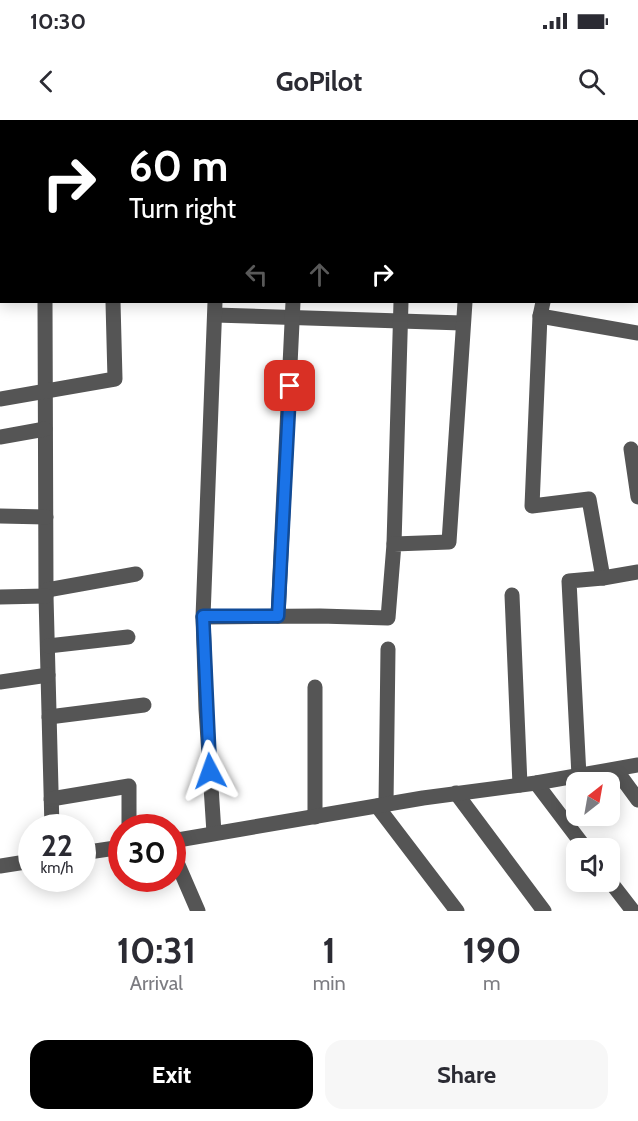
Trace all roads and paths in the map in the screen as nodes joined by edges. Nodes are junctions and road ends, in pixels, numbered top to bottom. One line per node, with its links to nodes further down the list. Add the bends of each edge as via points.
1 (45, 303): 12 (street)
2 (113, 303): 12 (street, via 115,379)
3 (293, 303): 8 (street)
4 (401, 303): 9 (street)
5 (465, 303): 10 (street)
6 (215, 308): 8 (street); 27 (street)
7 (541, 309): 11 (street); 23 (street, via 532,506 589,499)
8 (293, 317): 9 (street); 28 (street)
9 (399, 321): 10 (street); 20 (street)
10 (462, 323): 20 (street, via 449,542)
11 (638, 333)
12 (45, 392): 13 (street); 14 (street)
13 (0, 399)
14 (45, 429): 15 (street); 19 (street)
15 (0, 437)
16 (631, 449): 17 (street)
17 (638, 497)
18 (0, 516): 19 (street)
19 (46, 517): 24 (street)
20 (394, 544): 28 (street, via 388,618)
21 (638, 572): 23 (street)
22 (136, 574): 24 (street)
23 (603, 578): 39 (street, via 569,581)
24 (46, 593): 26 (street); 30 (street)
25 (512, 595): 43 (street)
26 (0, 597)
27 (203, 616): 28 (street); 51 (street)
28 (278, 616)
29 (128, 637): 30 (street)
30 (48, 646): 32 (street)
31 (388, 649): 47 (street)
32 (48, 675): 33 (street); 36 (street)
33 (0, 682)
34 (315, 687): 50 (street)
35 (144, 705): 36 (street)
36 (49, 717): 45 (street)
37 (638, 765): 38 (street)
38 (616, 770): 40 (street); 46 (street)
39 (579, 772)
40 (604, 772)
41 (566, 778): 42 (street)
42 (536, 783): 43 (street); 52 (street)
43 (520, 785): 44 (street)
44 (456, 793): 47 (street); 61 (street)
45 (51, 799): 48 (street); 49 (street, via 129,786)
46 (638, 800)
47 (382, 805): 50 (street); 60 (street)
48 (52, 814)
49 (129, 814)
50 (315, 817): 51 (street)
51 (214, 834): 53 (street)
52 (578, 838)
53 (186, 839)
54 (18, 863): 55 (street)
55 (0, 866)
56 (186, 883): 59 (street)
57 (618, 892): 58 (street)
58 (630, 909)
59 (198, 911)
60 (457, 911)
61 (544, 911)

